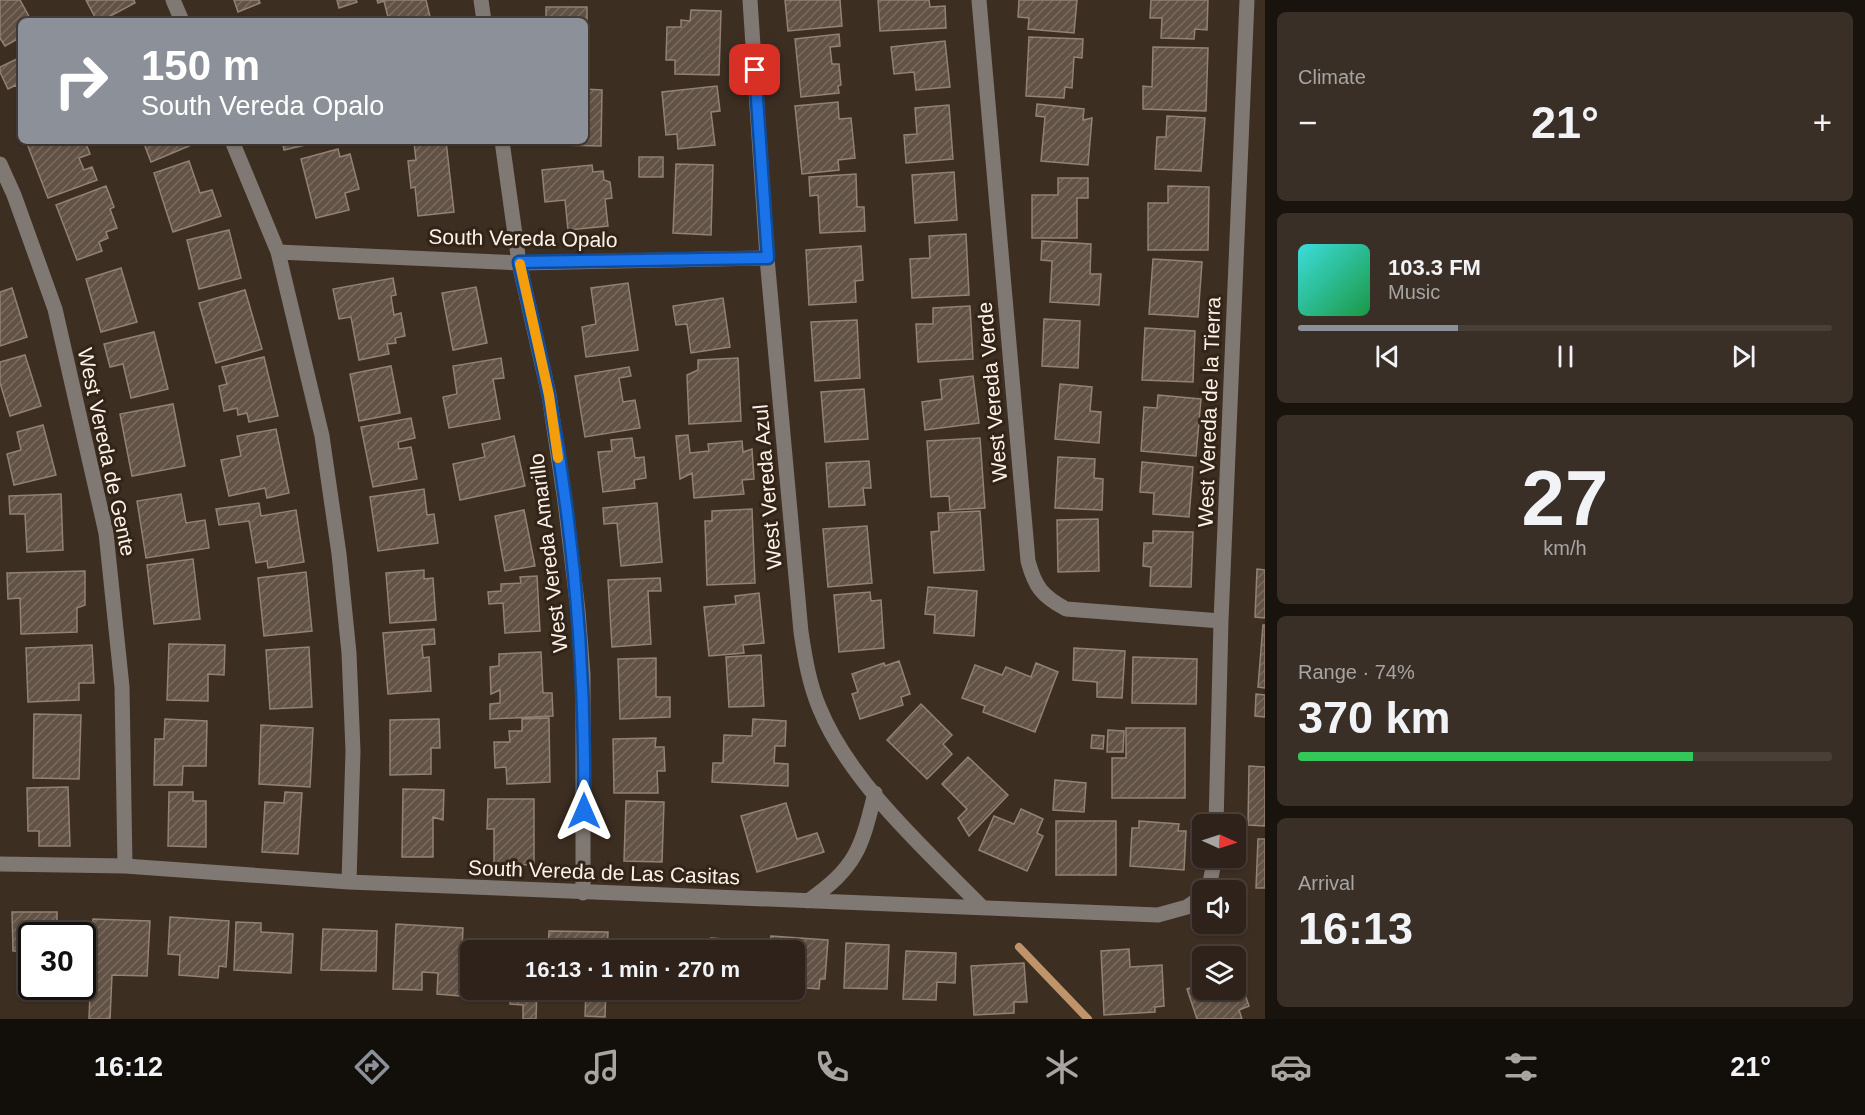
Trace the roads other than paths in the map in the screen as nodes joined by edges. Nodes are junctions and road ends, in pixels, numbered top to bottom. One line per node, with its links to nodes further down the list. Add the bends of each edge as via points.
1 (173, 0): 6 (street)
2 (481, 0): 7 (street)
3 (750, 0): 12 (street, West Vereda Azul)
4 (979, 0): 14 (street, West Vereda Verde, via 1032,576 1050,601 1066,609)
5 (1247, 0): 14 (street, West Vereda de la Tierra)
6 (181, 18)
7 (484, 18)
8 (233, 144): 11 (street)
9 (502, 144): 13 (street, West Vereda Amarillo)
10 (0, 164): 18 (street, West Vereda de Gente, via 55,309 106,533 122,687)
11 (278, 252): 13 (street, South Vereda Opalo); 19 (street, via 322,436 339,554 353,751)
12 (768, 258): 13 (street, South Vereda Opalo); 15 (street, West Vereda Azul, via 807,669 819,707 840,749)
13 (519, 262): 20 (street, West Vereda Amarillo, via 549,395 578,611 583,674)
14 (1221, 621): 16 (street, West Vereda de la Tierra)
15 (875, 793): 21 (street, via 865,833 852,862 833,883); 23 (street, West Vereda Azul)
16 (1216, 814)
17 (0, 864): 18 (street, South Vereda de Las Casitas)
18 (125, 866): 19 (street, South Vereda de Las Casitas)
19 (349, 882): 20 (street, South Vereda de Las Casitas)
20 (583, 892): 21 (street, South Vereda de Las Casitas)
21 (808, 901): 23 (street, South Vereda de Las Casitas)
22 (1192, 904): 23 (street, South Vereda de Las Casitas, via 1158,915)
23 (983, 908)

